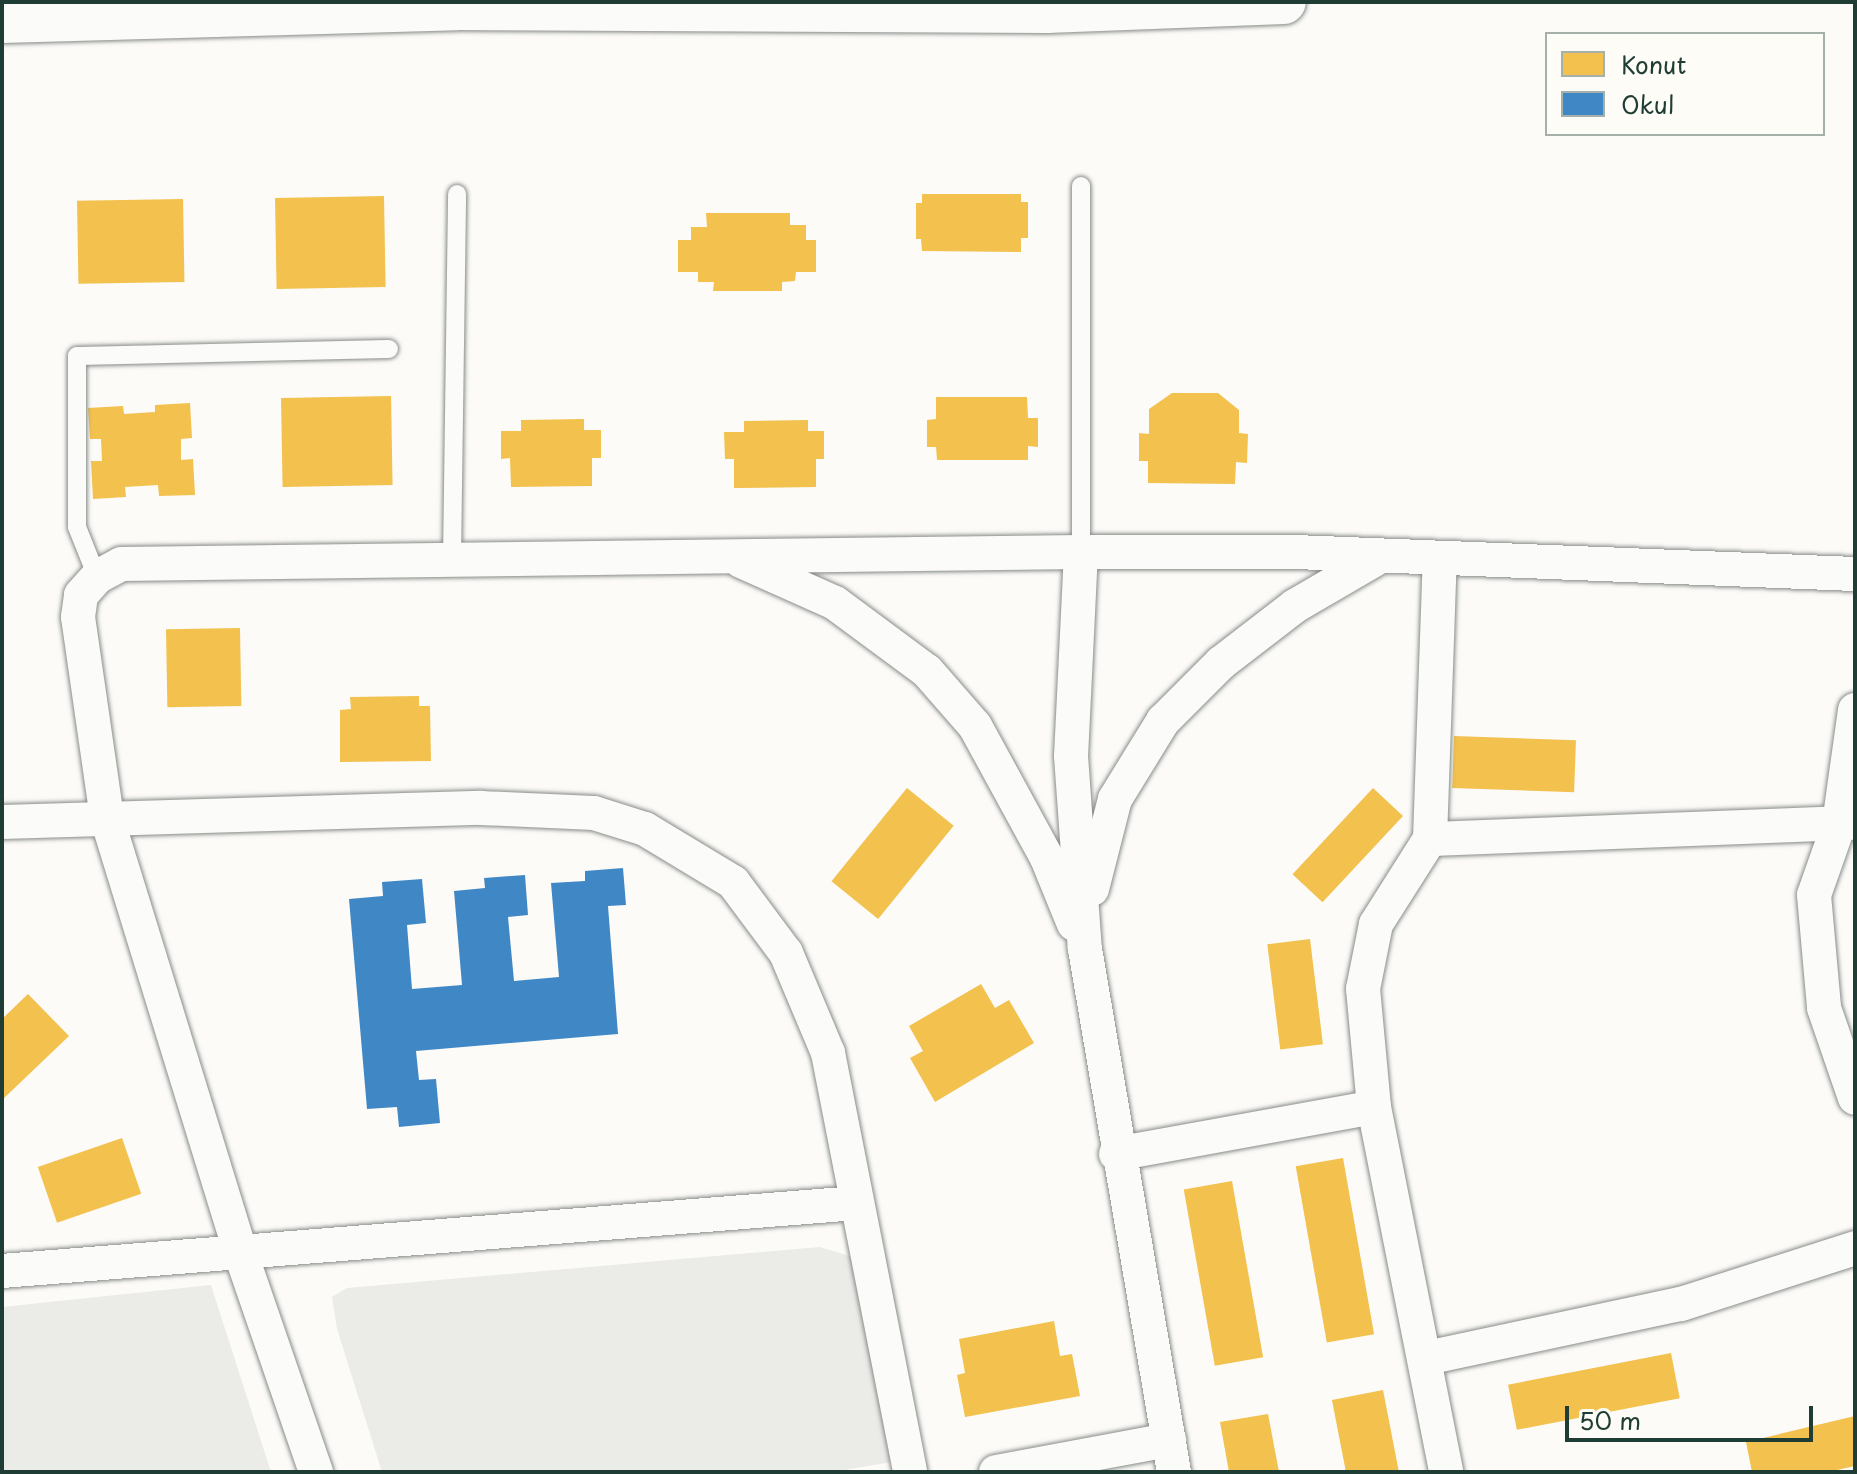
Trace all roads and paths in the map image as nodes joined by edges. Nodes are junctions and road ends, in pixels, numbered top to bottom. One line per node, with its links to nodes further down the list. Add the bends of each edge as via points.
1 (1284, 2): 2 (highway, via 1047,11 457,8)
2 (2, 21)
3 (1081, 186): 6 (lane)
4 (457, 194): 10 (lane)
5 (389, 349): 12 (lane, via 77,356 77,527)
6 (1081, 552): 7 (street); 8 (street); 18 (street, via 1071,756)
7 (730, 556): 10 (street); 18 (street, via 835,603 927,671 975,726 1047,858)
8 (1381, 556): 9 (street); 18 (street, via 1295,606 1221,663 1163,721 1115,799 1094,875)
9 (1440, 558): 11 (street); 17 (street)
10 (452, 559): 12 (street, via 121,564)
11 (1855, 574)
12 (97, 577): 14 (street, via 81,595 78,617)
13 (1855, 710): 16 (street)
14 (107, 818): 15 (street); 22 (street, via 481,808 594,813 645,829 733,882 786,953 828,1053); 24 (street)
15 (2, 822)
16 (1847, 824): 17 (street); 19 (street, via 1814,895 1824,1008)
17 (1430, 839): 20 (street, via 1376,924 1363,989)
18 (1085, 949): 21 (street)
19 (1855, 1098)
20 (1374, 1107): 21 (street); 26 (street)
21 (1116, 1154): 27 (street)
22 (856, 1203): 24 (street); 29 (street)
23 (1855, 1248): 26 (street, via 1681,1304)
24 (241, 1254): 25 (street); 28 (street)
25 (2, 1271)
26 (1426, 1358): 31 (street)
27 (1172, 1456): 30 (street)
28 (316, 1472)
29 (910, 1472)
30 (996, 1472)
31 (1446, 1472)

